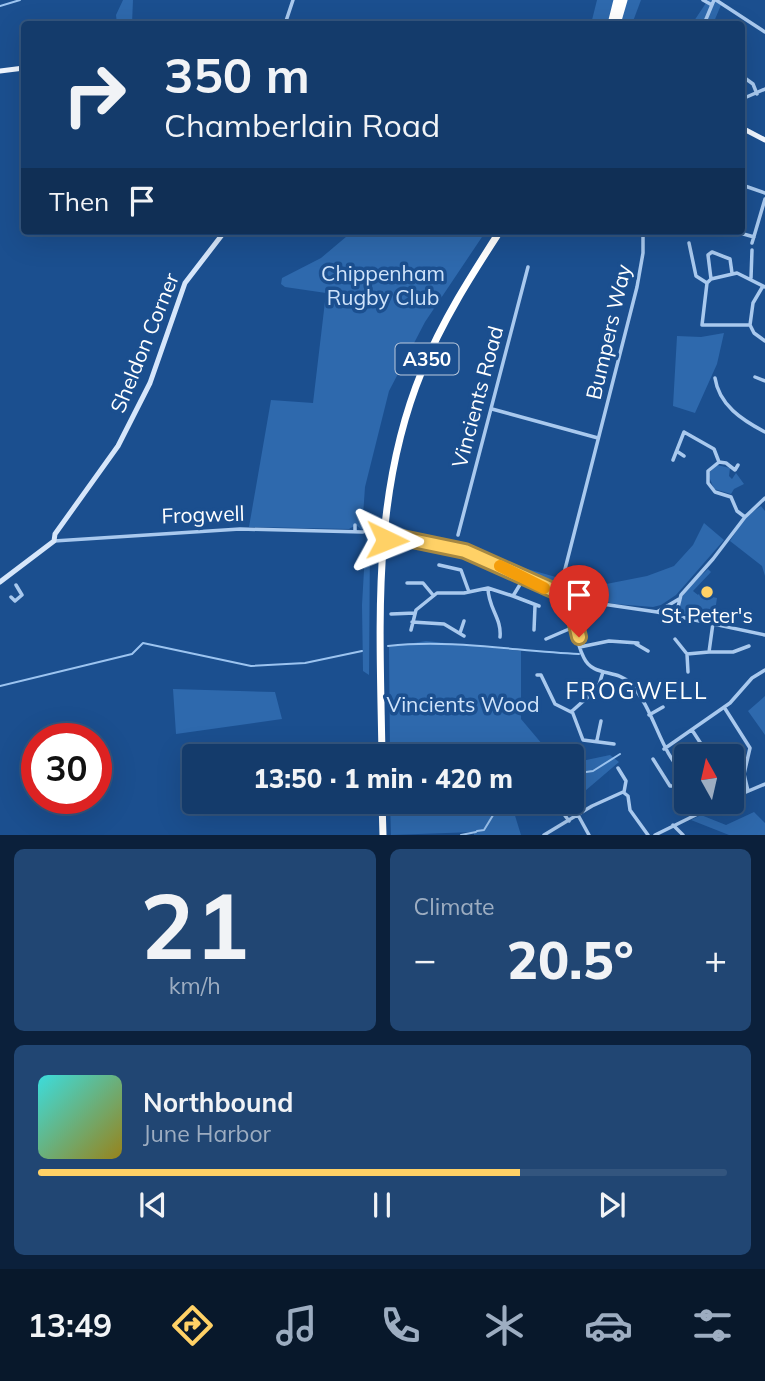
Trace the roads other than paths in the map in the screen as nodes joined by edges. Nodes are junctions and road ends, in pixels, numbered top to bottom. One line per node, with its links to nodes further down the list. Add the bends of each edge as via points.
1 (293, 0): 6 (street)
2 (617, 0): 7 (highway)
3 (624, 0): 8 (highway)
4 (703, 0): 5 (street)
5 (714, 2): 9 (street); 10 (street)
6 (286, 21)
7 (612, 21)
8 (618, 21)
9 (705, 21)
10 (765, 33)
11 (21, 68): 12 (main road)
12 (0, 71)
13 (745, 78): 15 (street)
14 (765, 89): 15 (street)
15 (757, 94): 16 (street)
16 (745, 98)
17 (745, 129): 18 (main road)
18 (765, 139)
19 (745, 186): 20 (street)
20 (765, 193)
21 (765, 199): 22 (street)
22 (758, 223): 23 (street); 28 (street)
23 (765, 226)
24 (745, 234): 28 (street)
25 (222, 235): 59 (street, Sheldon Corner, via 185,284 150,383 123,437)
26 (498, 235): 104 (highway, A350, via 427,359 391,474 380,574)
27 (643, 235): 44 (street, Bumpers Way, via 637,287)
28 (754, 237): 30 (street)
29 (689, 243): 35 (street, via 696,276)
30 (752, 243)
31 (752, 250): 34 (street)
32 (528, 267): 42 (street, Vincients Road)
33 (732, 273): 34 (street); 35 (street); 35 (street, via 729,259 710,253)
34 (751, 278): 36 (street)
35 (709, 281): 37 (street, via 701,325)
36 (764, 287): 37 (street, via 753,303)
37 (750, 325): 38 (street)
38 (765, 341)
39 (755, 377): 41 (street)
40 (715, 378): 43 (street, via 718,392 732,410)
41 (765, 381)
42 (492, 409): 44 (street); 58 (street, Vincients Road)
43 (765, 432)
44 (599, 438): 62 (street, Bumpers Way)
45 (678, 452): 46 (street); 47 (street); 48 (street, via 676,446 685,430 714,449)
46 (684, 456)
47 (673, 460)
48 (719, 462): 50 (street); 53 (street, via 709,470 708,483 715,492 730,496)
49 (738, 465): 50 (street)
50 (735, 470): 51 (street)
51 (732, 475)
52 (765, 498): 53 (street)
53 (745, 517): 71 (street)
54 (355, 525): 56 (street)
55 (389, 527): 63 (street, via 388,538 465,551)
56 (355, 532): 57 (street, Frogwell); 59 (street, Frogwell, via 240,529)
57 (363, 532)
58 (458, 535)
59 (54, 541): 64 (street, Sheldon Corner)
60 (444, 571): 67 (street, via 442,565 461,570)
61 (410, 577): 68 (street, via 409,583 424,584)
62 (564, 577)
63 (524, 578): 69 (street); 72 (street)
64 (0, 582)
65 (16, 585): 70 (street, via 22,595 15,601)
66 (488, 588): 67 (street); 69 (street); 84 (street, via 488,603 499,619)
67 (469, 592): 68 (street)
68 (432, 595): 74 (street)
69 (513, 596): 81 (street, via 537,606)
70 (11, 597)
71 (679, 599): 73 (street); 76 (street)
72 (575, 600): 73 (street); 80 (street)
73 (657, 612): 76 (street)
74 (415, 613): 75 (street); 78 (street)
75 (391, 614)
76 (676, 615): 79 (street)
77 (464, 621): 78 (street, via 462,635 444,624)
78 (412, 622): 82 (street)
79 (713, 623): 83 (street); 90 (street)
80 (576, 625): 85 (street); 88 (street)
81 (533, 627)
82 (411, 631)
83 (765, 635)
84 (500, 637)
85 (546, 639)
86 (679, 641): 91 (street)
87 (749, 646): 90 (street, via 733,652)
88 (580, 648): 89 (street, via 613,640 636,643); 93 (street, via 588,665)
89 (648, 651)
90 (709, 652): 91 (street)
91 (687, 653): 94 (street)
92 (765, 670): 96 (street)
93 (603, 672): 98 (street, via 598,690); 99 (street, via 628,681)
94 (688, 672)
95 (540, 674): 98 (street, via 552,701)
96 (724, 707): 101 (street); 112 (street, via 750,748 744,774)
97 (660, 708): 99 (street)
98 (572, 711): 102 (street, via 581,738)
99 (649, 715): 106 (street)
100 (601, 724): 102 (street)
101 (692, 730): 105 (street); 106 (street)
102 (597, 740): 103 (street)
103 (612, 742)
104 (382, 744)
105 (701, 744)
106 (664, 749): 108 (street)
107 (655, 760): 111 (street)
108 (674, 762)
109 (618, 768): 113 (street, via 626,781)
110 (765, 784): 112 (street)
111 (674, 786)
112 (748, 791): 114 (street)
113 (624, 792): 118 (street); 125 (street)
114 (744, 793)
115 (383, 814): 122 (highway)
116 (564, 814): 119 (street)
117 (695, 814): 120 (street)
118 (578, 815): 119 (street); 124 (street)
119 (569, 821): 123 (street)
120 (673, 825): 121 (street); 126 (street)
121 (683, 833)
122 (383, 835)
123 (544, 835)
124 (589, 835)
125 (648, 835)
126 (655, 835)

